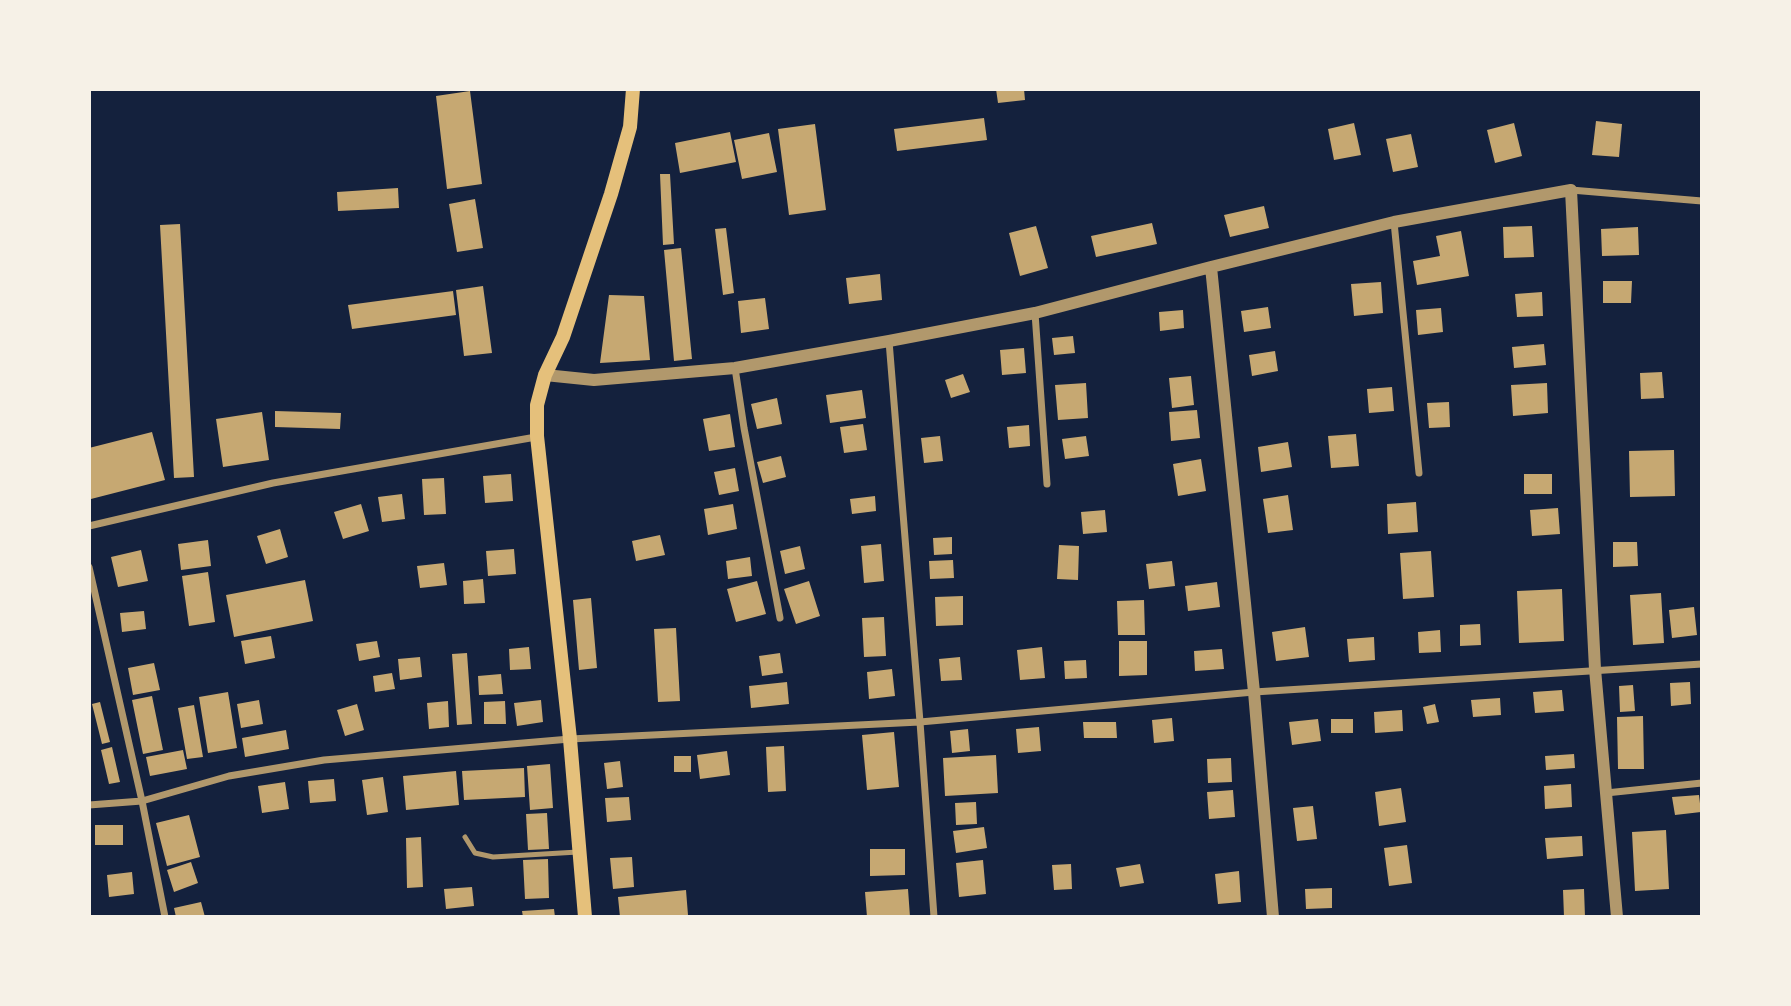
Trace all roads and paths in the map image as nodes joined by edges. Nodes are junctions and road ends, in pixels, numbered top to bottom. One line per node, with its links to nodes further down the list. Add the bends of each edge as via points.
1 (633, 89): 9 (main road, via 630,127 611,194 563,337)
2 (1571, 190): 3 (street); 4 (street); 17 (street)
3 (1702, 201)
4 (1394, 222): 5 (street); 11 (street)
5 (1210, 268): 6 (street); 18 (street)
6 (1035, 313): 7 (street); 12 (street)
7 (889, 341): 8 (street); 19 (street)
8 (735, 368): 9 (street, via 594,380); 15 (street)
9 (545, 375): 10 (main road, via 537,405)
10 (537, 436): 13 (street, via 274,483); 20 (main road)
11 (1419, 473)
12 (1047, 484)
13 (89, 526)
14 (89, 566): 23 (street)
15 (780, 618)
16 (1702, 664): 17 (street)
17 (1595, 670): 18 (street); 22 (street)
18 (1254, 692): 19 (street); 30 (street)
19 (920, 722): 20 (street); 29 (street)
20 (570, 738): 23 (street, via 324,760 229,776); 26 (main road)
21 (1702, 783): 22 (street)
22 (1606, 793): 31 (street)
23 (142, 801): 24 (street); 27 (street)
24 (89, 804)
25 (465, 837): 26 (lane, via 475,853 493,857)
26 (578, 852): 28 (main road)
27 (165, 917)
28 (585, 917)
29 (934, 917)
30 (1273, 917)
31 (1617, 917)

